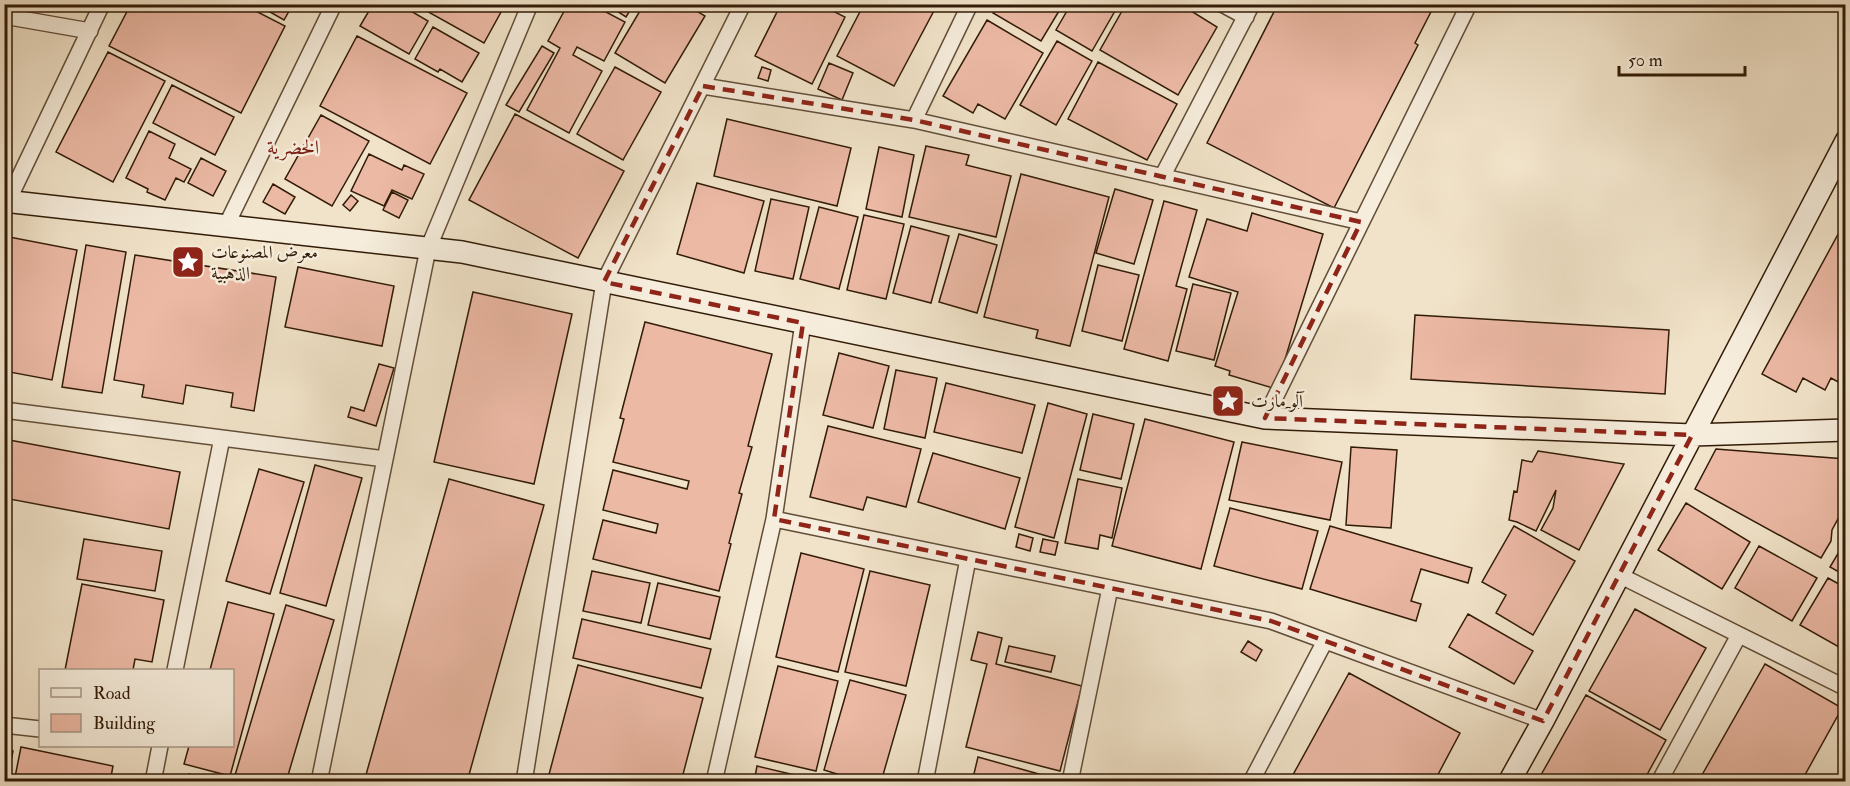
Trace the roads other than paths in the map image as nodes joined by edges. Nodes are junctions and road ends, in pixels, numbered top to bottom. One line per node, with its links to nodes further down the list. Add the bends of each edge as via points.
1 (102, 4): 10 (street)
2 (334, 4): 17 (street)
3 (530, 4): 18 (street)
4 (970, 4): 12 (street)
5 (1222, 4): 8 (street)
6 (1469, 4): 16 (street)
7 (741, 5): 11 (street)
8 (1249, 11): 14 (street)
9 (4, 16): 10 (street)
10 (90, 31): 15 (street)
11 (703, 86): 12 (street); 19 (street)
12 (914, 120): 14 (street)
13 (1845, 141): 24 (street)
14 (1162, 177): 16 (street)
15 (6, 201): 17 (street)
16 (1361, 222): 22 (street)
17 (226, 226): 18 (street)
18 (428, 249): 19 (street, via 462,252); 26 (street)
19 (604, 282): 20 (street); 41 (street)
20 (803, 323): 22 (street); 27 (street)
21 (4, 410): 25 (street)
22 (1265, 418): 24 (street)
23 (1845, 430): 24 (street)
24 (1692, 435): 29 (street)
25 (222, 438): 26 (street); 33 (street)
26 (385, 459): 40 (street)
27 (774, 519): 28 (street); 42 (street)
28 (968, 559): 30 (street); 43 (street)
29 (1619, 575): 31 (street); 35 (street)
30 (1110, 588): 32 (street, via 1271,621); 44 (street)
31 (1739, 635): 34 (street); 47 (street)
32 (1325, 641): 35 (street); 45 (street)
33 (175, 669)
34 (1845, 688)
35 (1543, 721): 46 (street)
36 (4, 725): 37 (street)
37 (39, 729)
38 (160, 747): 39 (street)
39 (153, 782)
40 (319, 782)
41 (524, 782)
42 (714, 782)
43 (924, 782)
44 (1070, 782)
45 (1251, 782)
46 (1509, 782)
47 (1659, 782)

